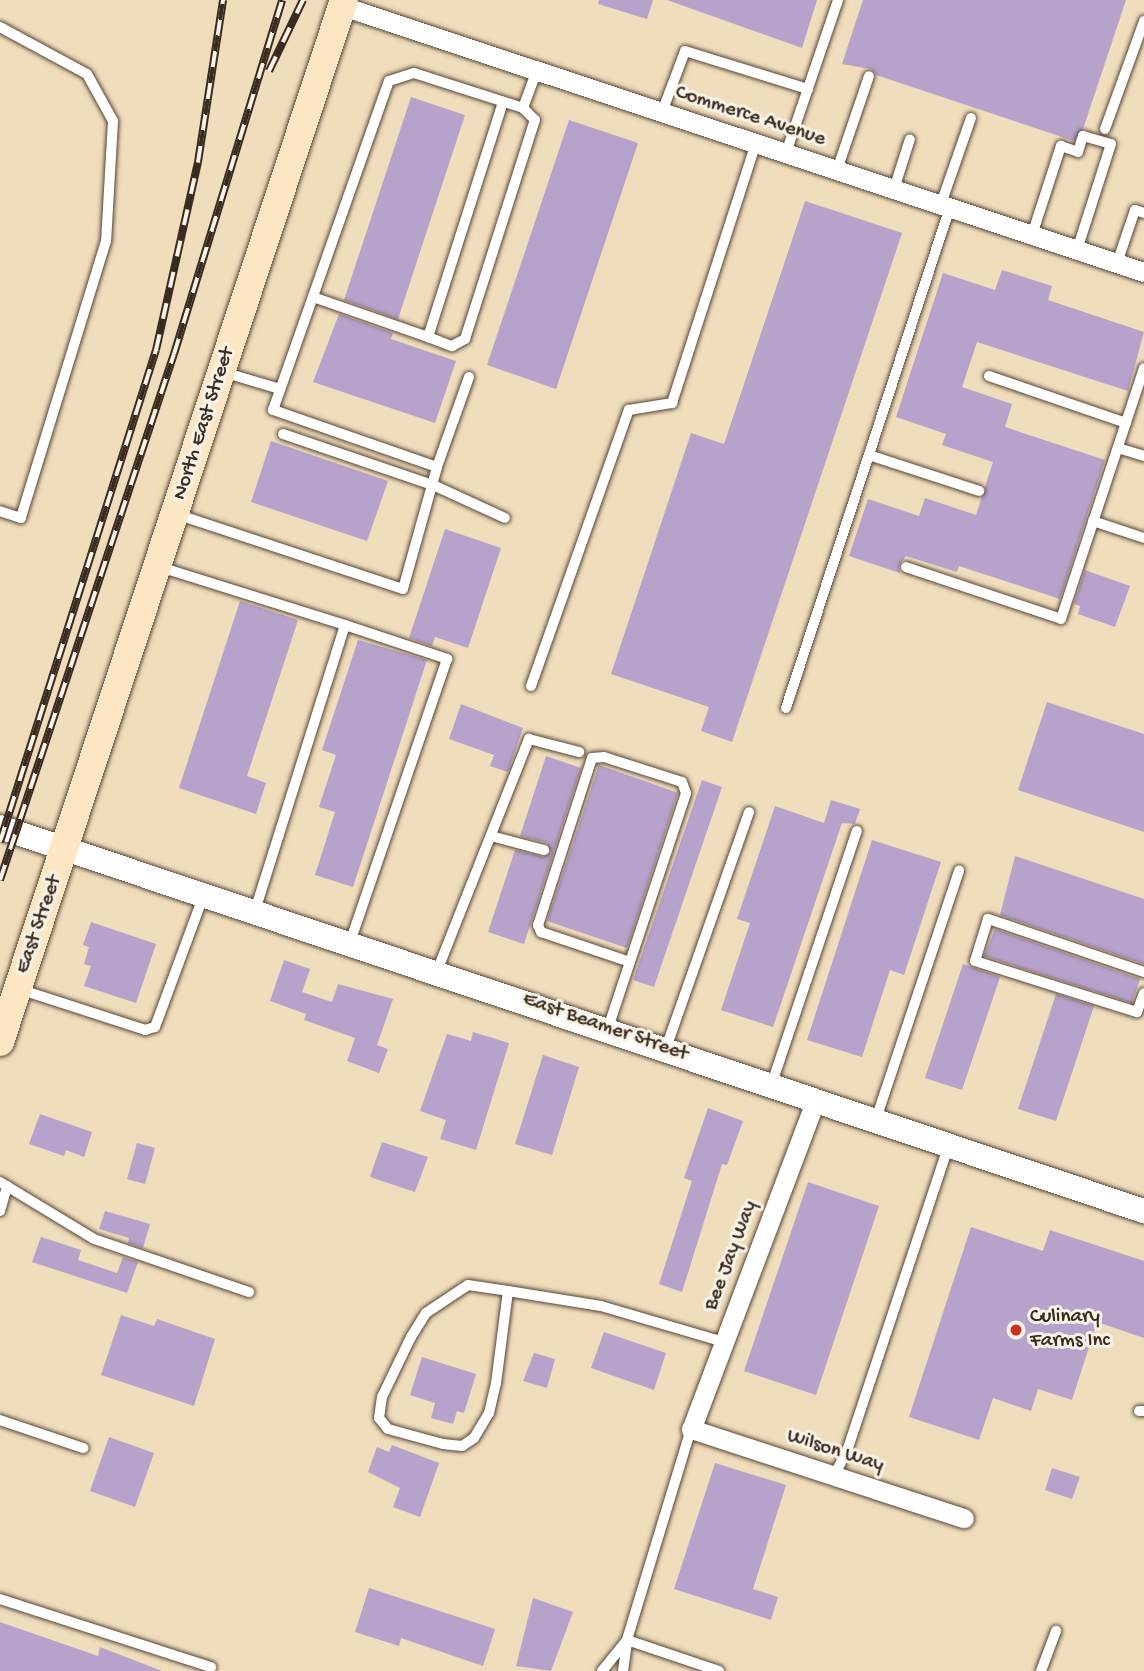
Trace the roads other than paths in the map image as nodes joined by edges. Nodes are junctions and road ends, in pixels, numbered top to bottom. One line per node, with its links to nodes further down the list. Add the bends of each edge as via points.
1 (838, 0): 7 (lane)
2 (343, 3): 5 (street, Commerce Avenue); 27 (main road, North East Street)
3 (1144, 21): 12 (lane)
4 (0, 27): 39 (lane, via 87,74 113,121 106,241 21,518)
5 (537, 70): 9 (lane); 10 (street, Commerce Avenue)
6 (869, 76): 16 (lane)
7 (808, 89): 10 (lane, via 685,51); 15 (lane)
8 (503, 102): 9 (lane); 24 (lane, via 414,73 389,81); 25 (lane)
9 (523, 108): 25 (lane, via 535,120 465,339 452,346)
10 (662, 112): 14 (street, Commerce Avenue)
11 (971, 118): 18 (lane)
12 (1105, 129)
13 (910, 139): 17 (lane)
14 (756, 143): 15 (street, Commerce Avenue); 47 (lane, via 672,403 629,410)
15 (786, 153): 16 (street, Commerce Avenue)
16 (837, 170): 17 (street, Commerce Avenue)
17 (894, 189): 18 (street, Commerce Avenue)
18 (946, 206): 20 (street, Commerce Avenue); 34 (lane)
19 (1144, 213): 22 (lane, via 1135,210)
20 (1032, 235): 21 (street, Commerce Avenue); 21 (lane, via 1061,146 1078,152 1083,136 1111,144)
21 (1077, 250): 22 (street, Commerce Avenue)
22 (1117, 263): 23 (street, Commerce Avenue)
23 (1144, 272)
24 (313, 298): 25 (lane); 30 (lane)
25 (428, 337)
26 (1144, 368): 31 (lane)
27 (222, 372): 30 (lane); 40 (main road, North East Street)
28 (989, 376): 31 (lane)
29 (469, 377): 36 (lane)
30 (280, 389): 36 (lane, via 273,410)
31 (1126, 423): 33 (lane)
32 (283, 434): 37 (lane)
33 (1118, 448): 35 (lane); 42 (lane)
34 (869, 455): 38 (lane); 48 (lane)
35 (1144, 456)
36 (438, 467): 37 (lane)
37 (433, 485): 40 (lane, via 403,589); 41 (lane)
38 (979, 491)
39 (0, 511)
40 (175, 514): 44 (main road, North East Street)
41 (505, 518)
42 (1093, 521): 43 (lane); 45 (lane, via 1061,619)
43 (1144, 538)
44 (158, 566): 46 (lane); 54 (main road, North East Street)
45 (906, 567)
46 (345, 625): 58 (lane); 59 (lane, via 447,659)
47 (531, 686)
48 (786, 708)
49 (579, 752): 53 (lane, via 529,739)
50 (749, 812): 67 (lane)
51 (0, 827): 54 (street, East Beamer Street)
52 (857, 831): 68 (lane)
53 (491, 836): 55 (lane); 61 (lane)
54 (66, 848): 57 (street, East Beamer Street); 63 (main road, East Street)
55 (544, 849)
56 (959, 871): 70 (lane)
57 (204, 893): 58 (street, East Beamer Street); 63 (lane, via 155,1027 145,1030)
58 (255, 910): 59 (street, East Beamer Street)
59 (350, 942): 61 (street, East Beamer Street)
60 (630, 962): 60 (lane, via 686,793 682,782 604,757 592,758 538,925 541,932); 65 (lane)
61 (437, 971): 65 (street, East Beamer Street)
62 (1144, 972): 64 (lane, via 988,919 975,961 1137,1012)
63 (18, 989): 66 (main road, East Street)
64 (1144, 993)
65 (608, 1028): 67 (street, East Beamer Street)
66 (0, 1042)
67 (666, 1048): 68 (street, East Beamer Street)
68 (772, 1083): 69 (street, East Beamer Street)
69 (816, 1099): 70 (street, East Beamer Street); 77 (street, Bee Jay Way)
70 (875, 1119): 71 (street, East Beamer Street)
71 (950, 1144): 74 (street, East Beamer Street); 81 (lane, via 848,1448)
72 (4, 1184): 73 (lane); 76 (lane, via 94,1239)
73 (0, 1211)
74 (1144, 1211)
75 (508, 1291): 75 (lane, via 468,1285 426,1313 382,1397 379,1418 388,1429 462,1446 474,1438 489,1413 496,1383); 77 (lane, via 601,1306)
76 (249, 1292)
77 (724, 1342): 79 (street, Bee Jay Way)
78 (0, 1420): 80 (lane)
79 (691, 1429): 81 (street, Wilson Way); 85 (lane)
80 (83, 1448)
81 (834, 1476): 82 (street, Wilson Way)
82 (964, 1518)
83 (0, 1599): 86 (lane)
84 (1056, 1631): 90 (lane)
85 (627, 1640): 87 (lane); 88 (lane); 89 (lane)
86 (211, 1667)
87 (602, 1671)
88 (623, 1671)
89 (719, 1671)
90 (1041, 1671)

